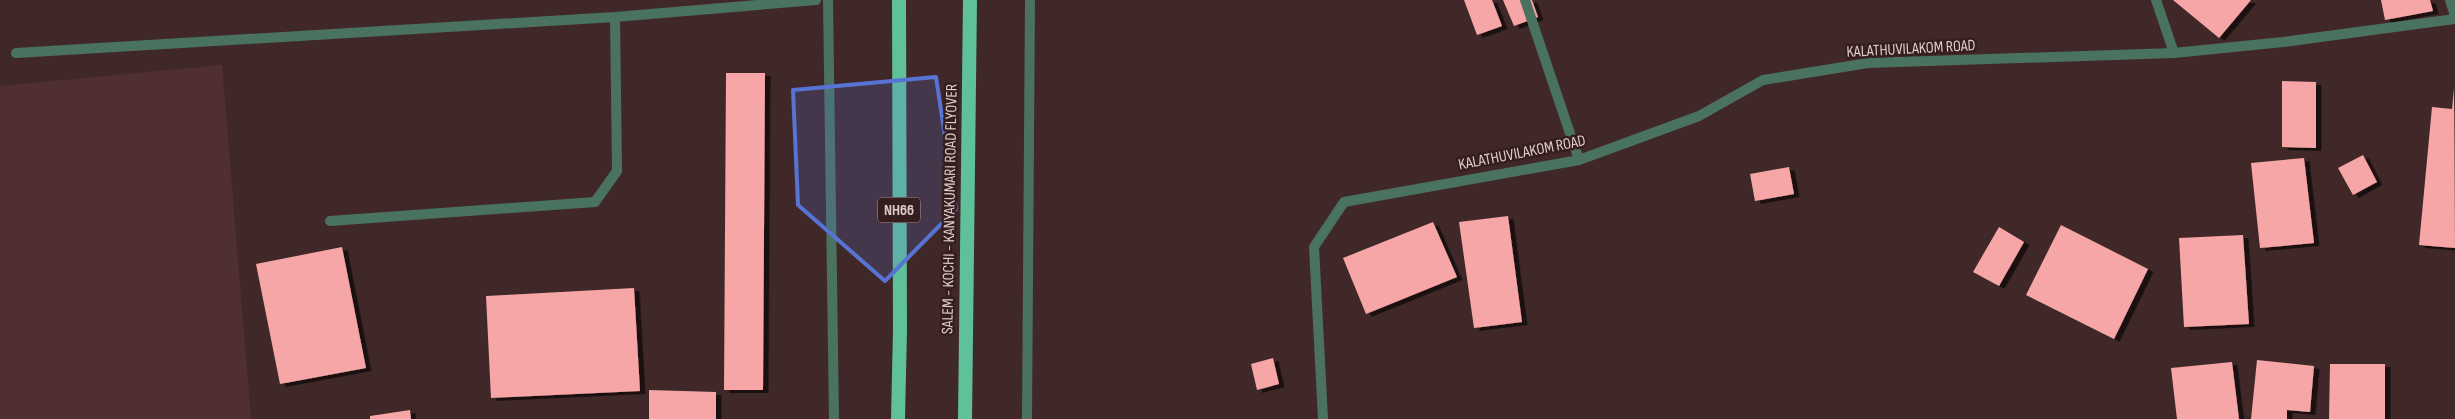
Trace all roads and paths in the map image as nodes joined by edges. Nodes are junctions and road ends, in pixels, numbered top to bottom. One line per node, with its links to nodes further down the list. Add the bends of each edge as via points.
1 (816, 0): 9 (street)
2 (828, 0): 15 (street)
3 (899, 0): 16 (highway, NH66)
4 (970, 0): 17 (highway, SALEM - KOCHI - KANYAKUMARI ROAD FLYOVER)
5 (1030, 0): 18 (street)
6 (1525, 0): 13 (street)
7 (2156, 0): 12 (street)
8 (2450, 0): 10 (street)
9 (615, 18): 11 (street); 14 (street, via 617,171 595,202)
10 (2455, 18): 12 (street, KALATHUVILAKOM ROAD, via 2283,42)
11 (16, 53)
12 (2174, 53): 13 (street, KALATHUVILAKOM ROAD, via 1868,63 1763,80 1699,116)
13 (1579, 160): 19 (street, KALATHUVILAKOM ROAD, via 1344,202 1314,247)
14 (330, 221)
15 (834, 419)
16 (898, 419)
17 (965, 419)
18 (1027, 419)
19 (1324, 419)

